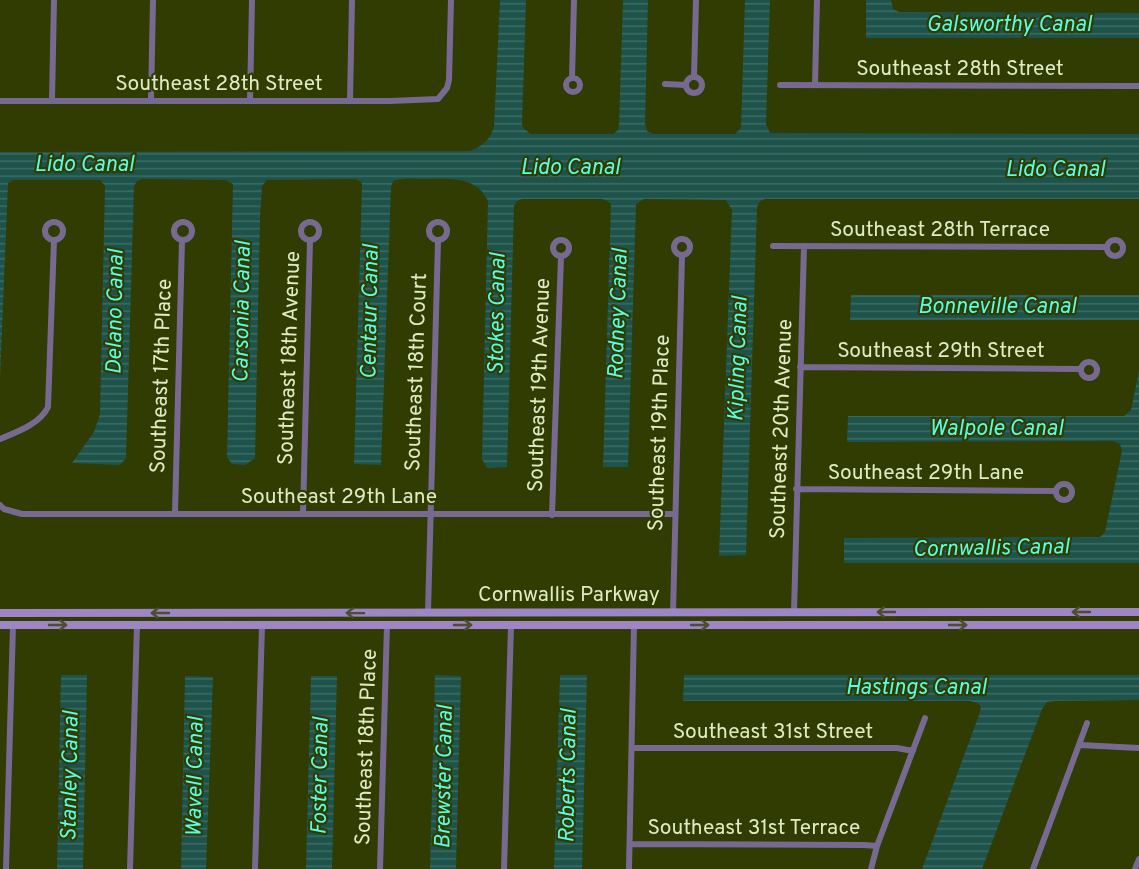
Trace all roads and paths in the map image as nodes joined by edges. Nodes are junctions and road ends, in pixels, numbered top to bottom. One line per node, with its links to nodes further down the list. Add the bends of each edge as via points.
1 (54, 0): 16 (street)
2 (153, 0): 17 (street)
3 (252, 0): 20 (street)
4 (352, 0): 18 (street)
5 (451, 0): 18 (street, Southeast 28th Street, via 449,80 438,99)
6 (574, 0): 10 (street)
7 (696, 0): 9 (street)
8 (817, 0): 14 (street)
9 (694, 77): 12 (street); 12 (street, via 701,83 699,90 691,92)
10 (572, 78)
11 (664, 84): 12 (street)
12 (686, 85)
13 (780, 85): 14 (street, Southeast 28th Street)
14 (815, 85): 15 (street, Southeast 28th Street)
15 (1139, 86)
16 (52, 100): 17 (street, Southeast 28th Street); 19 (street, Southeast 28th Street)
17 (151, 100): 20 (street, Southeast 28th Street)
18 (350, 100): 20 (street, Southeast 28th Street)
19 (0, 101)
20 (250, 101)
21 (54, 240): 32 (street, via 48,406 38,420)
22 (182, 240): 36 (street, Southeast 17th Place)
23 (310, 240): 37 (street, Southeast 18th Avenue)
24 (438, 240): 38 (street, Southeast 18th Court)
25 (773, 246): 26 (street, Southeast 28th Terrace)
26 (804, 246): 27 (street, Southeast 28th Terrace); 30 (street, Southeast 20th Avenue)
27 (1107, 247)
28 (682, 255): 39 (street, Southeast 19th Place)
29 (561, 256): 40 (street, Southeast 19th Avenue)
30 (800, 367): 31 (street, Southeast 29th Street); 33 (street, Southeast 20th Avenue)
31 (1081, 369)
32 (0, 439)
33 (796, 489): 34 (street, Southeast 29th Lane); 42 (street, Southeast 20th Avenue)
34 (1056, 490)
35 (2, 507): 36 (street, Southeast 29th Lane, via 22,514)
36 (175, 513): 37 (street, Southeast 29th Lane)
37 (303, 513): 38 (street, Southeast 29th Lane)
38 (430, 514): 40 (street, Southeast 29th Lane); 41 (street, Southeast 18th Court)
39 (675, 514): 40 (street, Southeast 29th Lane); 51 (street, Southeast 19th Place)
40 (552, 515)
41 (428, 612): 48 (street, Cornwallis Parkway); 49 (street, Cornwallis Parkway); 58 (street)
42 (794, 612): 43 (street, Cornwallis Parkway, one-way to 42); 51 (street, Cornwallis Parkway); 62 (street)
43 (983, 612): 44 (street, Cornwallis Parkway, one-way to 43); 63 (street)
44 (1139, 612)
45 (0, 613): 46 (street, Cornwallis Parkway)
46 (13, 613): 52 (street, Cornwallis Parkway); 54 (street)
47 (262, 613): 48 (street, Cornwallis Parkway, one-way to 47); 52 (street, Cornwallis Parkway, one-way to 52); 56 (street)
48 (387, 613): 57 (street)
49 (511, 613): 50 (street, Cornwallis Parkway); 59 (street)
50 (634, 613): 51 (street, Cornwallis Parkway); 60 (street)
51 (673, 613): 61 (street)
52 (137, 614): 55 (street)
53 (0, 625): 54 (street, Cornwallis Parkway)
54 (13, 625): 55 (street, Cornwallis Parkway, one-way to 55); 74 (street)
55 (137, 625): 56 (street, Cornwallis Parkway); 75 (street)
56 (262, 625): 57 (street, Cornwallis Parkway); 76 (street)
57 (387, 625): 58 (street, Cornwallis Parkway); 77 (street, Southeast 18th Place)
58 (428, 625): 59 (street, Cornwallis Parkway, one-way to 59)
59 (511, 625): 60 (street, Cornwallis Parkway); 78 (street)
60 (634, 625): 61 (street, Cornwallis Parkway); 68 (street)
61 (673, 625): 62 (street, Cornwallis Parkway, one-way to 62)
62 (794, 625): 63 (street, Cornwallis Parkway, one-way to 63)
63 (983, 625): 64 (street, Cornwallis Parkway)
64 (1139, 625)
65 (925, 718): 70 (street)
66 (1087, 723): 67 (street)
67 (1080, 745): 69 (street); 81 (street)
68 (632, 748): 70 (street, Southeast 31st Street); 71 (street)
69 (1139, 748)
70 (913, 751): 72 (street)
71 (630, 844): 72 (street, Southeast 31st Terrace); 79 (street)
72 (877, 846): 80 (street)
73 (1139, 859): 82 (street)
74 (6, 869)
75 (130, 869)
76 (255, 869)
77 (380, 869)
78 (504, 869)
79 (629, 869)
80 (871, 869)
81 (1032, 869)
82 (1135, 869)

